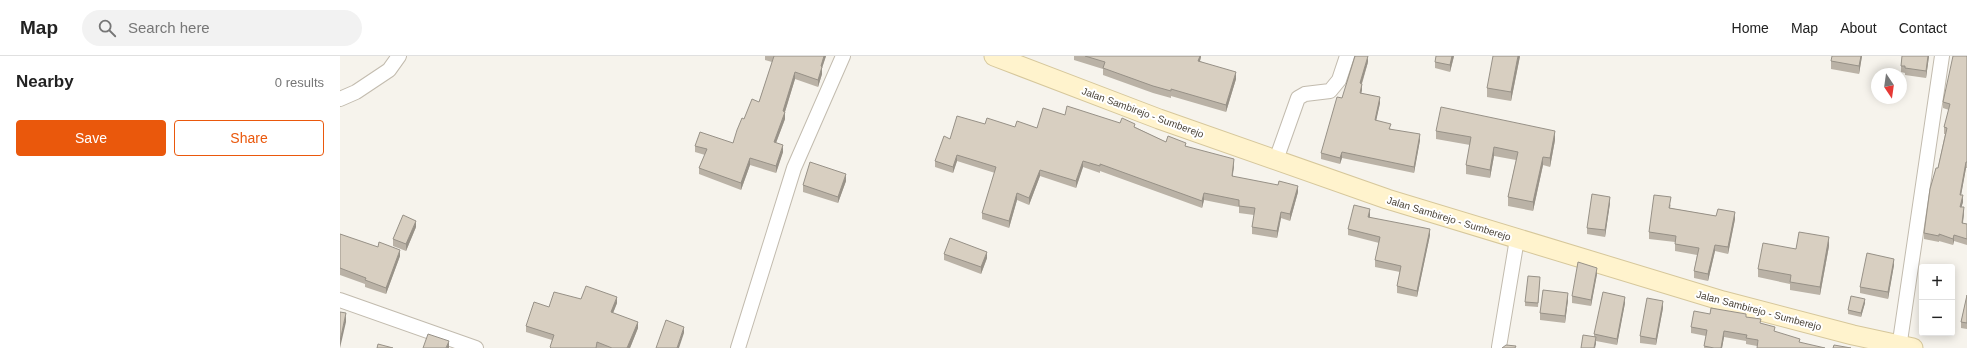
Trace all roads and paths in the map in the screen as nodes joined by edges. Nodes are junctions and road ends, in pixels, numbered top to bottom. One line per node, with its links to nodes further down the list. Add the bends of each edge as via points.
1 (399, 56): 6 (street, via 389,70 356,92)
2 (842, 56): 13 (street, via 794,168)
3 (994, 56): 7 (main road, Jalan Sambirejo - Sumberejo, via 1159,119)
4 (1347, 56): 7 (street, via 1339,80 1330,91 1302,94 1298,98)
5 (1942, 56): 11 (street)
6 (340, 99)
7 (1276, 160): 8 (main road, Jalan Sambirejo - Sumberejo, via 1387,199)
8 (1517, 239): 10 (street); 11 (main road, Jalan Sambirejo - Sumberejo, via 1724,301)
9 (340, 300): 12 (street)
10 (1499, 347)
11 (1904, 347)
12 (476, 348)
13 (738, 348)

